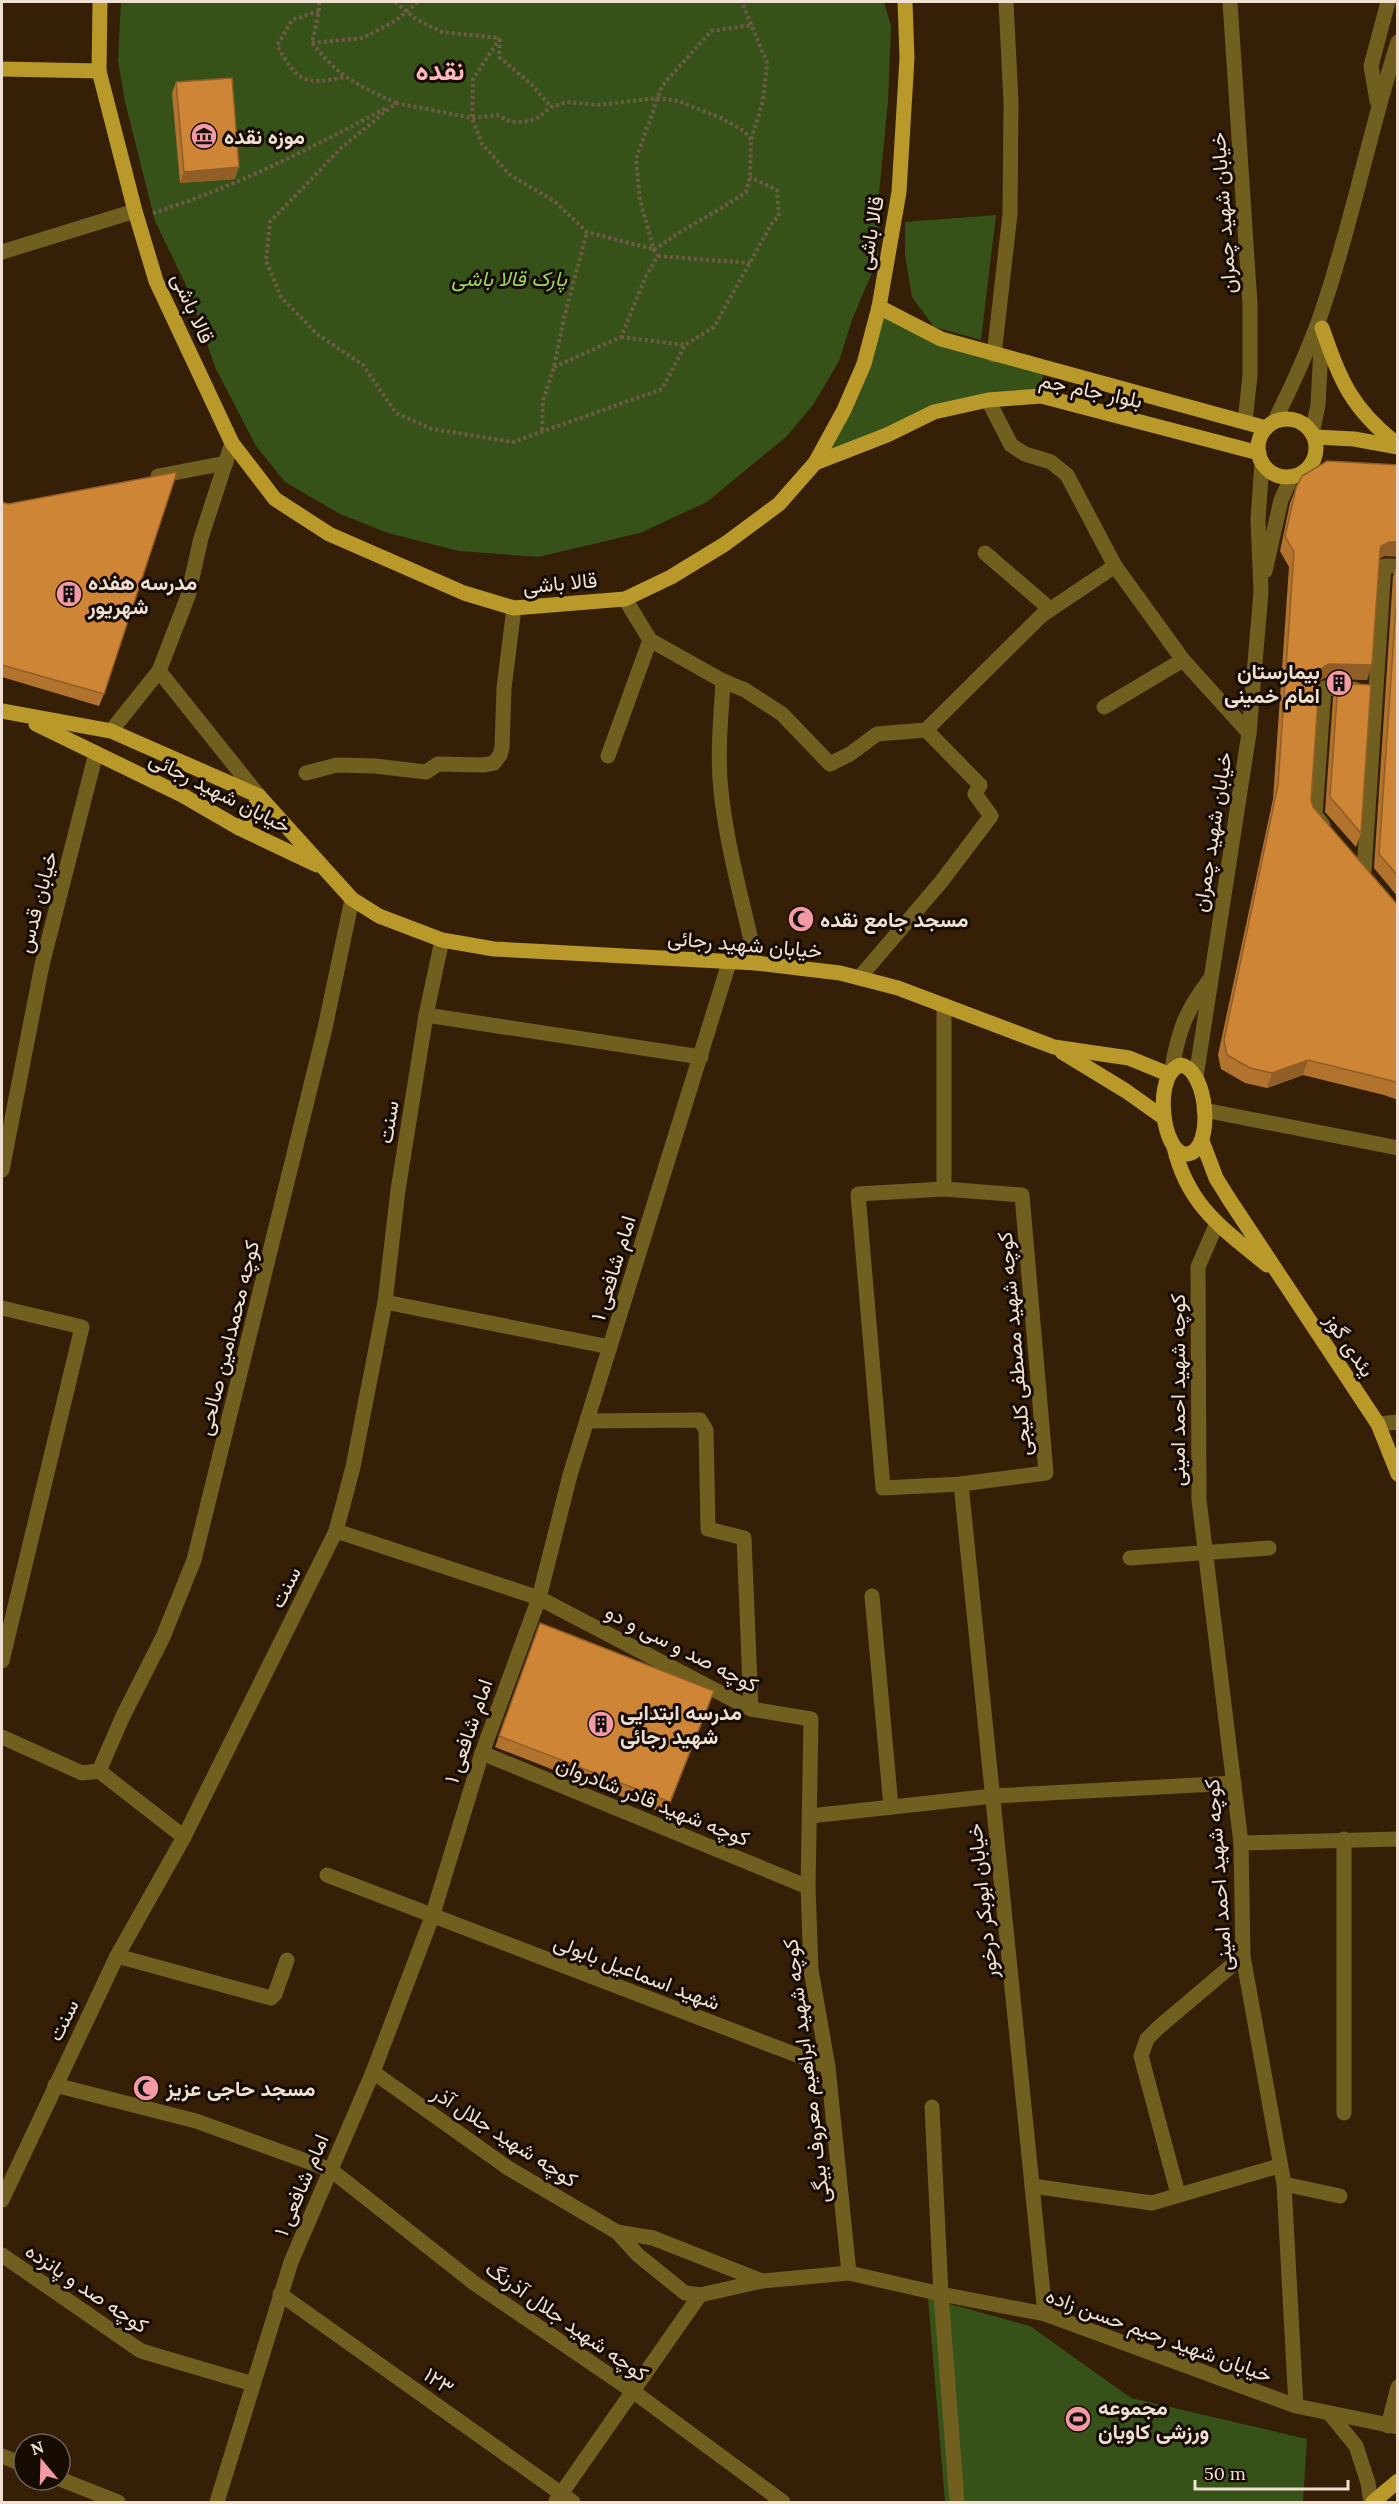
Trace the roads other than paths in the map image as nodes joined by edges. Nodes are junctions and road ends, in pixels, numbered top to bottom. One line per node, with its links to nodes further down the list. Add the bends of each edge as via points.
1 (100, 2): 8 (main road, قالا باشی)
2 (905, 2): 13 (main road, قالا باشی, via 907,58 899,192)
3 (1006, 2): 15 (street, via 1011,102 1010,214)
4 (1230, 2): 17 (street, خیابان شهید چمران, via 1250,304 1250,375)
5 (1388, 2): 9 (street, via 1371,66)
6 (1398, 42): 9 (street)
7 (2, 69): 8 (main road)
8 (99, 71): 10 (main road, قالا باشی)
9 (1377, 104): 12 (street)
10 (136, 215): 11 (street); 20 (main road, قالا باشی, via 156,281)
11 (2, 252)
12 (1324, 305): 14 (street); 18 (street, via 1297,375)
13 (879, 307): 15 (main road, بلوار جام جم, via 941,339); 24 (main road, قالا باشی, via 864,364)
14 (1322, 328): 19 (street); 21 (main road, via 1340,379 1353,400)
15 (994, 355): 17 (main road, بلوار جام جم)
16 (988, 399): 22 (main road, بلوار جام جم, via 1041,396); 24 (main road, بلوار جام جم, via 934,412); 30 (street, via 1011,445 1051,462 1067,475)
17 (1245, 422): 18 (main road, بلوار جام جم)
18 (1270, 425): 19 (main road, via 1293,419); 22 (main road, via 1258,444)
19 (1313, 435): 21 (main road); 26 (main road, via 1315,456)
20 (232, 443): 23 (street); 34 (main road, قالا باشی, via 275,499 329,534 464,593)
21 (1398, 446)
22 (1261, 458): 27 (main road, via 1274,473); 32 (street, خیابان شهید چمران)
23 (226, 463): 28 (street); 38 (street, via 201,538 188,596)
24 (814, 463): 33 (main road, قالا باشی, via 778,504 725,544)
25 (1331, 464): 26 (main road)
26 (1310, 465): 27 (main road)
27 (1292, 476): 32 (street, خیابان شهید چمران, via 1281,500)
28 (147, 478)
29 (986, 553): 35 (street)
30 (1115, 566): 35 (street); 37 (street)
31 (1398, 566): 40 (street, via 1384,566)
32 (1261, 592): 46 (street, خیابان شهید چمران)
33 (625, 599): 34 (main road, قالا باشی); 36 (street)
34 (514, 608): 49 (street, via 504,688 502,748 494,763 438,764 426,772 337,765)
35 (1050, 609): 44 (street)
36 (650, 640): 39 (street); 48 (street)
37 (1183, 660): 41 (street); 46 (street)
38 (159, 671): 45 (street); 50 (street)
39 (723, 681): 44 (street, via 782,714 830,764 877,734); 58 (street, via 721,791)
40 (1376, 690): 52 (street, via 1324,688 1315,815); 53 (street, via 1367,875)
41 (1104, 707)
42 (2, 711): 43 (main road)
43 (20, 716): 45 (main road, خیابان شهید رجائی); 47 (main road, خیابان شهید رجائی)
44 (926, 730): 59 (street, via 980,785 975,794 991,816)
45 (111, 731): 50 (main road, خیابان شهید رجائی)
46 (1249, 733): 60 (street, خیابان شهید چمران)
47 (96, 753): 51 (main road, خیابان شهید رجائی); 72 (street, خیابان قدس, via 42,965)
48 (608, 756)
49 (306, 773)
50 (259, 796): 51 (main road, via 252,816); 54 (main road, خیابان شهید رجائی)
51 (239, 828): 54 (main road, خیابان شهید رجائی)
52 (1336, 839)
53 (1350, 855)
54 (326, 869): 55 (main road, خیابان شهید رجائی)
55 (352, 899): 56 (main road, خیابان شهید رجائی, via 380,916); 95 (street, کوچه محمدامین صالحی, via 325,1028 194,1560 163,1638)
56 (442, 940): 57 (main road, خیابان شهید رجائی, via 494,949); 62 (street, سنت)
57 (729, 963): 58 (main road, خیابان شهید رجائی); 64 (street, امام شافعی ۱)
58 (756, 963): 59 (main road, خیابان شهید رجائی)
59 (859, 978): 61 (main road, خیابان شهید رجائی)
60 (1210, 979): 65 (street, via 1183,1022); 66 (street, خیابان شهید چمران, via 1208,1015)
61 (944, 1005): 63 (main road, خیابان شهید رجائی); 73 (street)
62 (426, 1014): 64 (street); 76 (street, سنت, via 398,1190)
63 (1054, 1047): 65 (main road, خیابان شهید رجائی, via 1129,1058); 68 (main road)
64 (700, 1057): 78 (street, امام شافعی ۱)
65 (1170, 1071): 66 (main road, خیابان شهید رجائی, via 1185,1065); 68 (main road)
66 (1196, 1077): 67 (main road)
67 (1204, 1110): 69 (main road); 71 (street)
68 (1164, 1118): 70 (main road)
69 (1202, 1141): 70 (main road, via 1187,1154); 75 (main road, یئدی گوز, via 1216,1178)
70 (1174, 1147): 74 (main road, via 1179,1168 1193,1195)
71 (1398, 1148)
72 (2, 1166)
73 (944, 1189): 83 (street, کوچه شهید مصطفی کلیجی, via 1022,1194 1046,1473); 83 (street, کوچه شهید مصطفی کلیجی, via 858,1194 883,1488)
74 (1218, 1224): 75 (main road); 86 (street, کوچه شهید احمد امینی, via 1198,1267 1198,1500)
75 (1279, 1274): 81 (main road, یئدی گوز)
76 (386, 1302): 78 (street); 84 (street, سنت)
77 (2, 1308): 90 (street, via 82,1327)
78 (610, 1347): 79 (street, امام شافعی ۱)
79 (587, 1421): 89 (street, امام شافعی ۱); 91 (street, via 700,1420 706,1430 708,1529 744,1538)
80 (1398, 1422): 81 (street)
81 (1378, 1424): 82 (main road, یئدی گوز)
82 (1398, 1474)
83 (961, 1484): 97 (street, خیابان ابوبکر درخور)
84 (336, 1531): 89 (street, کوچه صد و سی و دو); 100 (street, سنت)
85 (1269, 1548): 86 (street)
86 (1207, 1552): 87 (street); 96 (street, کوچه شهید احمد امینی)
87 (1130, 1557)
88 (872, 1596): 98 (street)
89 (539, 1598): 91 (street, کوچه صد و سی و دو); 94 (street, امام شافعی ۱)
90 (2, 1661)
91 (750, 1709): 92 (street, کوچه صد و سی و دو)
92 (811, 1719): 99 (street, کوچه شهید ابراهیم معروف بیگی)
93 (2, 1737): 95 (street, via 82,1773)
94 (482, 1753): 105 (street, کوچه شهید قادر شادروان); 106 (street, امام شافعی ۱)
95 (99, 1771): 100 (street)
96 (1234, 1783): 97 (street); 103 (street, کوچه شهید احمد امینی)
97 (993, 1796): 98 (street); 118 (street, خیابان ابوبکر درخور)
98 (891, 1807): 99 (street)
99 (810, 1816): 105 (street, کوچه شهید ابراهیم معروف بیگی)
100 (184, 1836): 107 (street, سنت)
101 (1344, 1839): 102 (street); 103 (street); 114 (street)
102 (1398, 1839)
103 (1241, 1843): 108 (street, کوچه شهید احمد امینی)
104 (327, 1875): 106 (street, شهید اسماعیل بابولی)
105 (808, 1887): 110 (street, کوچه شهید ابراهیم معروف بیگی, via 811,1970)
106 (432, 1917): 110 (street, شهید اسماعیل بابولی); 111 (street, امام شافعی ۱)
107 (117, 1956): 109 (street, via 271,1998); 112 (street, سنت)
108 (1243, 1956): 115 (street, کوچه شهید احمد امینی); 119 (street, via 1159,2027 1147,2039 1141,2056)
109 (287, 1960)
110 (828, 2067): 124 (street, کوچه شهید ابراهیم معروف بیگی)
111 (373, 2072): 116 (street, امام شافعی ۱); 122 (street, کوچه شهید جلال آذر, via 508,2168)
112 (55, 2085): 116 (street, کوچه شهید جلال آذرنگ, via 196,2121); 121 (street, سنت)
113 (932, 2107): 127 (street)
114 (1344, 2113)
115 (1279, 2166): 117 (street, کوچه شهید احمد امینی); 119 (street)
116 (331, 2170): 126 (street, امام شافعی ۱); 132 (street, کوچه شهید جلال آذرنگ, via 474,2283)
117 (1284, 2184): 120 (street); 133 (street, کوچه شهید احمد امینی)
118 (1032, 2186): 119 (street, via 1152,2203); 129 (street, خیابان ابوبکر درخور)
119 (1178, 2194)
120 (1340, 2196)
121 (2, 2200)
122 (617, 2232): 125 (street, via 653,2238); 128 (street, via 666,2280 686,2293)
123 (2, 2255): 130 (street, کوچه صد و پانزده, via 141,2351)
124 (849, 2273): 125 (street, خیابان شهید رحیم حسن زاده); 127 (street, خیابان شهید رحیم حسن زاده)
125 (762, 2281): 128 (street, خیابان شهید رحیم حسن زاده)
126 (280, 2294): 130 (street, امام شافعی ۱); 138 (street, ۱۲۳)
127 (941, 2294): 129 (street, خیابان شهید رحیم حسن زاده); 142 (street)
128 (700, 2295): 132 (street)
129 (1045, 2314): 133 (street, خیابان شهید رحیم حسن زاده)
130 (253, 2384): 140 (street, امام شافعی ۱)
131 (1398, 2387): 135 (street)
132 (634, 2392): 138 (street); 141 (street, کوچه شهید جلال آذرنگ)
133 (1296, 2406): 134 (street, خیابان شهید رحیم حسن زاده)
134 (1330, 2414): 135 (street, خیابان شهید رحیم حسن زاده); 143 (street, via 1356,2446)
135 (1393, 2426)
136 (1398, 2481): 143 (main road)
137 (72, 2484): 139 (street)
138 (563, 2500)
139 (118, 2502)
140 (217, 2502)
141 (783, 2502)
142 (957, 2502)
143 (1372, 2502)

